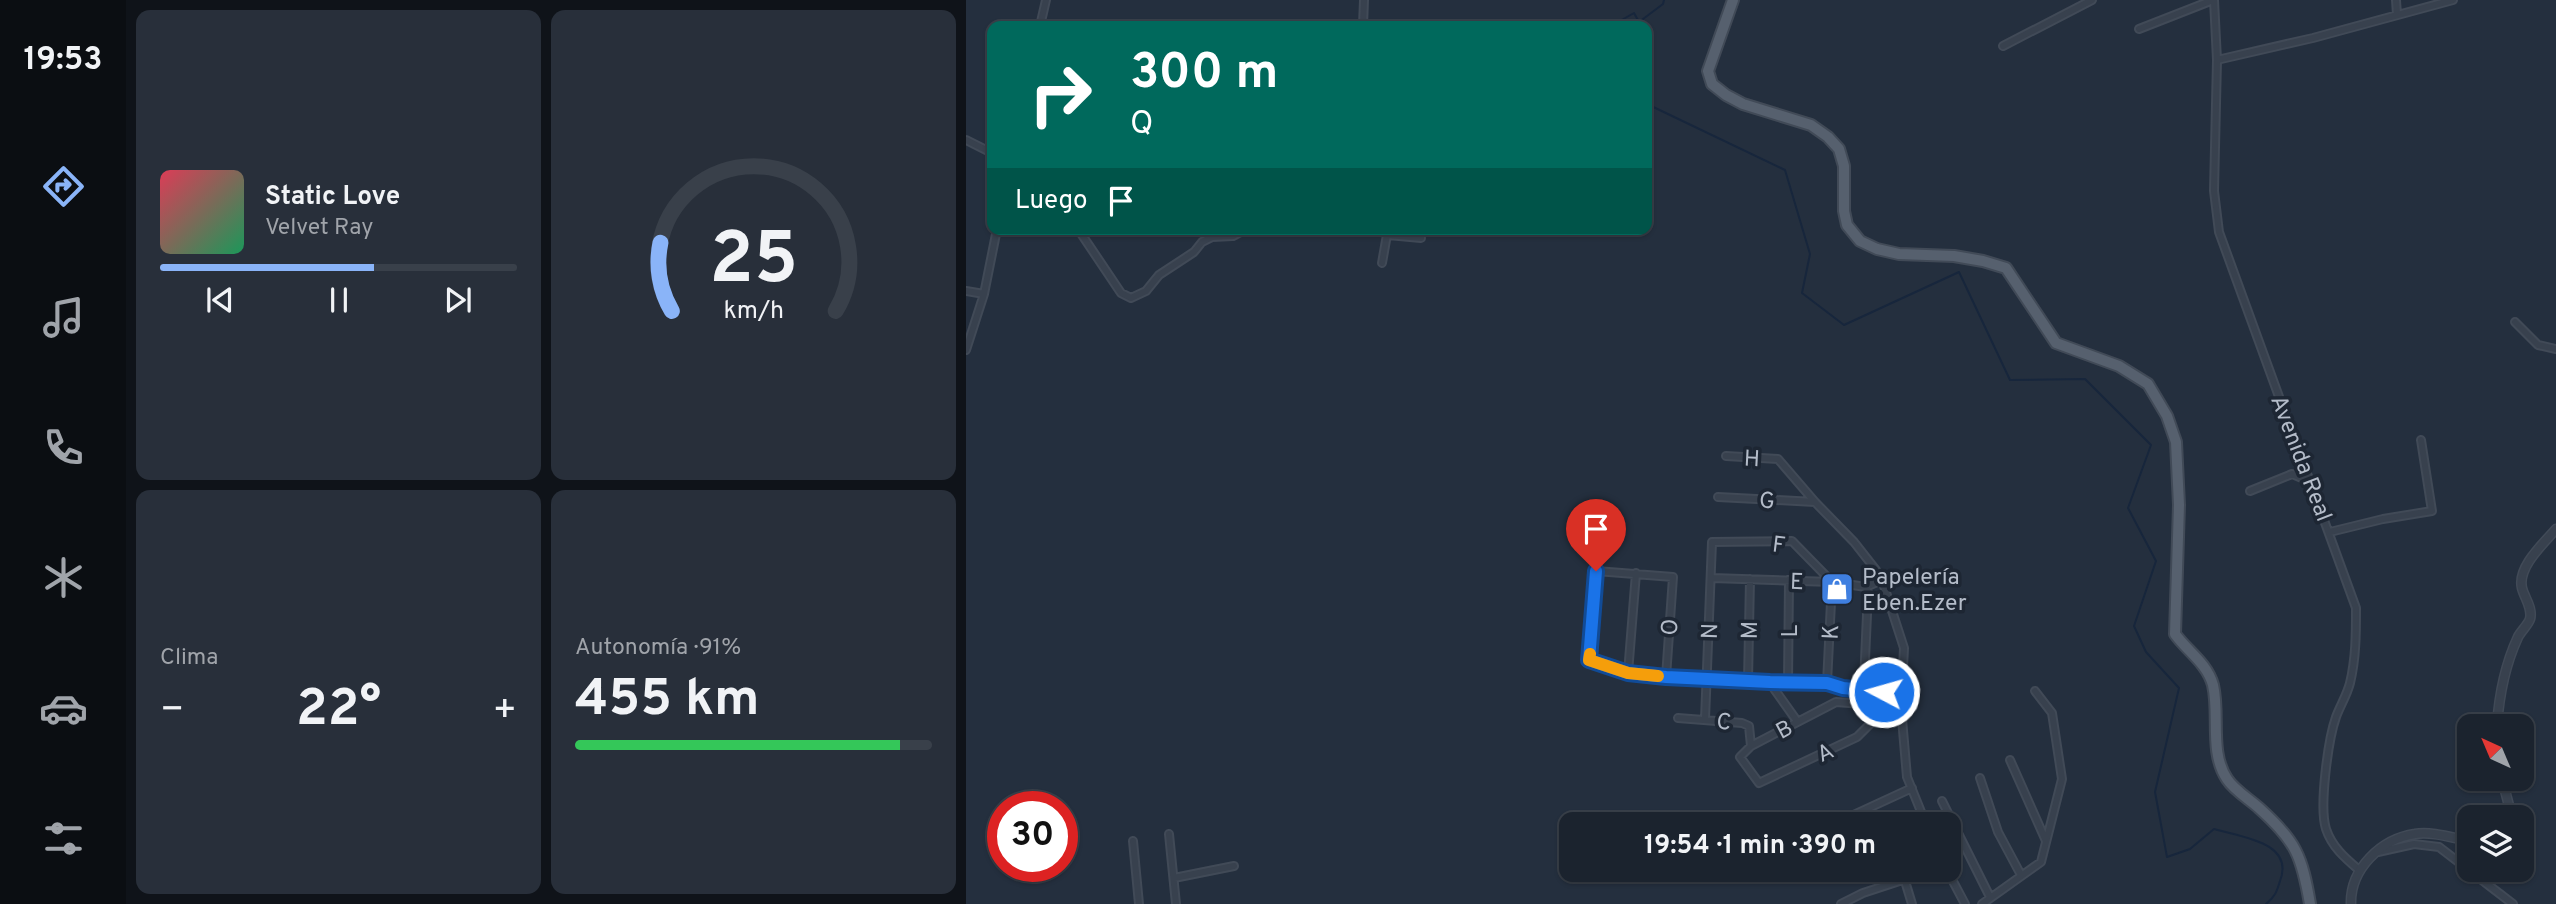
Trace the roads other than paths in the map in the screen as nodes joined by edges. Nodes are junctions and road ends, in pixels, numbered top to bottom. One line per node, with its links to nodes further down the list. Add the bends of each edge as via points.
1 (1046, 0): 9 (street)
2 (1364, 0): 10 (street)
3 (1733, 0): 88 (main road, via 1707,71 1712,84 1743,104 1811,125 1828,137 1839,149 1844,166 1847,225 1860,241 1899,254 1954,256 2006,268 2056,343 2119,366 2148,384 2176,442 2175,634 2200,660 2213,683 2218,761 2228,781 2293,843 2304,866)
4 (2092, 0): 12 (street)
5 (2214, 0): 11 (street); 13 (street, Avenida Real)
6 (2396, 0): 8 (street)
7 (2453, 0): 8 (street)
8 (2397, 15): 13 (street)
9 (1041, 21)
10 (1363, 21)
11 (2139, 29)
12 (2003, 46)
13 (2217, 60): 30 (street, Avenida Real, via 2214,191 2219,232)
14 (966, 140): 15 (street)
15 (987, 150)
16 (996, 235): 24 (street)
17 (1082, 235): 18 (street, via 1121,293 1132,298 1194,253 1202,242)
18 (1235, 235)
19 (1387, 235): 22 (street)
20 (1408, 235): 21 (street)
21 (1421, 237)
22 (1382, 263)
23 (966, 290): 24 (street)
24 (984, 294): 27 (street)
25 (2515, 322): 26 (street, via 2538,345)
26 (2556, 349)
27 (966, 350)
28 (2421, 440): 35 (street, via 2432,511)
29 (1726, 456): 33 (street, H, via 1778,459)
30 (2312, 483): 31 (street, via 2292,474); 35 (street, Avenida Real)
31 (2250, 491)
32 (1718, 497): 33 (street, G)
33 (1815, 502): 41 (street, via 1854,542)
34 (2556, 528): 57 (street, via 2524,570 2521,585 2530,618 2506,671)
35 (2330, 532): 75 (street, Avenida Real, via 2357,608 2350,684 2335,719 2327,762 2324,818 2337,850)
36 (1712, 542): 38 (street, N); 42 (street, F, via 1791,541)
37 (1636, 573): 44 (street); 44 (street, via 1596,571 1589,660); 45 (street, O, via 1673,578)
38 (1712, 578): 39 (street, E); 46 (street, N)
39 (1750, 579): 40 (street, E); 47 (street, M)
40 (1789, 580): 42 (street, E); 49 (street, L)
41 (1882, 580): 43 (street); 53 (street, via 1904,648)
42 (1832, 582): 43 (street, E); 50 (street, K)
43 (1866, 587): 51 (street)
44 (1628, 673): 45 (street)
45 (1666, 677): 46 (street)
46 (1707, 678): 47 (street); 59 (street, N)
47 (1748, 681): 48 (street)
48 (1770, 682): 49 (street); 60 (street)
49 (1788, 682): 50 (street)
50 (1827, 683): 51 (street)
51 (1864, 691): 53 (street); 54 (street)
52 (2035, 691): 72 (street, via 2052,713 2062,779)
53 (1903, 693): 56 (street)
54 (1863, 705): 55 (street, B); 60 (street, B, via 1836,702)
55 (1874, 706): 56 (street, B); 64 (street, A, via 1870,724 1857,737)
56 (1901, 707): 65 (street)
57 (2498, 714)
58 (1678, 718): 59 (street, C)
59 (1705, 719): 61 (street, C, via 1749,726)
60 (1797, 721): 61 (street, B)
61 (1751, 746): 64 (street, B, via 1740,757)
62 (2010, 760): 72 (street)
63 (1980, 778): 76 (street, via 1998,832)
64 (1759, 783)
65 (1912, 788): 67 (street); 68 (street)
66 (1942, 802): 81 (street)
67 (1860, 812)
68 (1921, 812)
69 (1169, 834): 77 (street)
70 (2457, 839): 73 (street, via 2417,833)
71 (1133, 841): 82 (street)
72 (2046, 841): 76 (street, via 2041,862)
73 (2377, 852): 75 (street); 90 (street, via 2414,844 2439,847)
74 (1234, 866): 77 (street)
75 (2359, 870): 89 (street)
76 (2021, 876): 81 (street)
77 (1174, 878): 83 (street)
78 (1902, 882): 84 (street)
79 (1905, 882): 85 (street)
80 (1953, 882): 86 (street)
81 (1990, 897): 87 (street)
82 (1139, 904)
83 (1176, 904)
84 (1841, 904)
85 (1912, 904)
86 (1965, 904)
87 (1982, 904)
88 (2310, 904)
89 (2351, 904)
90 (2513, 904)

